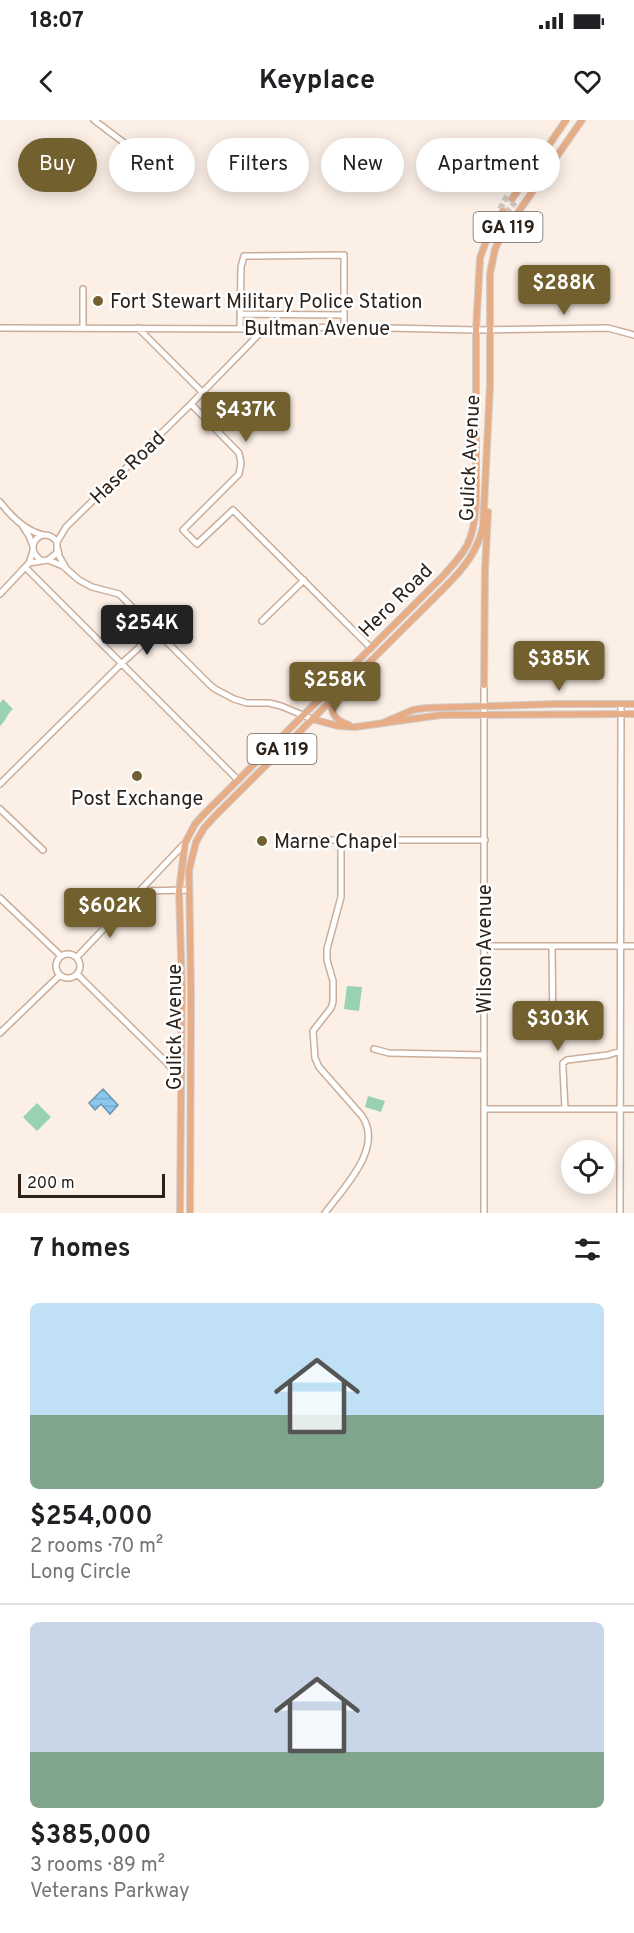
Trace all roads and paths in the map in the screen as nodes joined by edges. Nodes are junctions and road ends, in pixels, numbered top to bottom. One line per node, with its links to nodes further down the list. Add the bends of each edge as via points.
1 (94, 120): 4 (street)
2 (567, 120): 5 (main road, GA 119)
3 (582, 120): 16 (main road, Gulick Avenue / GA 119, via 495,249 490,274)
4 (118, 138)
5 (511, 199)
6 (502, 212): 17 (main road, GA 119, via 480,258)
7 (83, 289): 12 (street)
8 (240, 314): 9 (street); 9 (street, via 240,267 244,256 344,255); 14 (street)
9 (344, 315): 10 (street)
10 (344, 327): 15 (street, Bultman Avenue); 17 (street, Bultman Avenue)
11 (0, 328): 12 (street, Bultman Avenue)
12 (83, 328): 13 (street, Bultman Avenue)
13 (138, 328): 14 (street, Bultman Avenue); 19 (street)
14 (240, 328): 15 (street, Bultman Avenue)
15 (264, 329): 19 (street, Hase Road)
16 (490, 329): 17 (street, Bultman Avenue); 18 (street, Bultman Avenue, via 608,328); 21 (main road, Gulick Avenue / GA 119)
17 (476, 330): 36 (main road, Hero Road / GA 119, via 476,504 469,545)
18 (634, 335)
19 (202, 392): 20 (street, Hase Road)
20 (191, 404): 24 (street, Hase Road); 32 (street, via 239,453 241,463 239,474 183,530 197,544 233,510)
21 (486, 470): 38 (main road); 39 (main road, Gulick Avenue / GA 119, via 483,527 472,557)
22 (0, 502): 23 (street)
23 (21, 523): 25 (street); 27 (street)
24 (66, 527): 25 (street); 26 (street)
25 (45, 535): 26 (street); 27 (street, via 37,538)
26 (57, 542): 28 (street)
27 (33, 549): 29 (street); 30 (street)
28 (58, 550): 29 (street); 31 (street)
29 (44, 560): 30 (street); 31 (street)
30 (27, 565): 33 (street); 37 (street)
31 (67, 569): 35 (street, via 92,587 119,594)
32 (304, 580): 34 (street); 36 (street)
33 (0, 594)
34 (262, 621)
35 (157, 631): 37 (street); 46 (street, via 225,695 247,703 281,706)
36 (371, 648): 46 (main road, Hero Road / GA 119)
37 (121, 663): 50 (street); 51 (street)
38 (484, 685): 42 (street, Wilson Avenue)
39 (332, 699): 47 (main road, Gulick Avenue / GA 119); 49 (main road, via 334,717)
40 (621, 704): 41 (main road); 42 (main road); 43 (street)
41 (634, 704)
42 (484, 705): 45 (street, Wilson Avenue); 48 (main road, via 413,710)
43 (621, 713): 44 (main road); 45 (main road); 64 (street)
44 (634, 714)
45 (485, 715): 48 (main road, via 441,716); 54 (street, Wilson Avenue)
46 (304, 716): 47 (street); 50 (main road, Hero Road / GA 119)
47 (312, 719): 49 (main road); 58 (main road, Gulick Avenue / GA 119, via 204,828 191,859)
48 (379, 725): 49 (main road)
49 (355, 727)
50 (238, 780): 56 (main road, Hero Road / GA 119, via 195,824)
51 (0, 784)
52 (0, 809): 57 (street)
53 (307, 840): 55 (street)
54 (485, 840): 55 (street); 62 (street, Wilson Avenue)
55 (341, 841): 84 (street, via 341,897 327,949 333,1002 313,1031 315,1058 367,1123 370,1138 349,1182)
56 (185, 843): 59 (street); 60 (main road, Gulick Avenue / GA 119)
57 (43, 850)
58 (189, 890): 60 (street); 83 (main road, Gulick Avenue / GA 119)
59 (139, 891): 60 (street); 67 (street)
60 (179, 891): 75 (main road, Gulick Avenue / GA 119)
61 (0, 898): 66 (street)
62 (485, 946): 63 (street); 74 (street, Wilson Avenue)
63 (552, 946): 64 (street); 71 (street)
64 (620, 946): 65 (street); 73 (street)
65 (634, 946)
66 (61, 956): 67 (street, via 70,953); 69 (street, via 56,965)
67 (77, 957): 68 (street, via 81,969)
68 (77, 974): 69 (street, via 69,978); 76 (street)
69 (60, 975): 70 (street)
70 (0, 1033)
71 (553, 1036)
72 (374, 1049): 74 (street, via 389,1053)
73 (620, 1051): 79 (street, via 563,1063); 81 (street)
74 (484, 1055): 78 (street, Wilson Avenue)
75 (181, 1060): 76 (street); 77 (main road, Gulick Avenue / GA 119)
76 (167, 1063): 77 (street)
77 (181, 1081): 82 (main road, Gulick Avenue / GA 119)
78 (485, 1109): 79 (street); 85 (street, Wilson Avenue)
79 (565, 1109): 81 (street)
80 (634, 1109): 81 (street)
81 (620, 1110): 86 (street)
82 (180, 1213)
83 (190, 1213)
84 (326, 1213)
85 (484, 1213)
86 (620, 1213)

